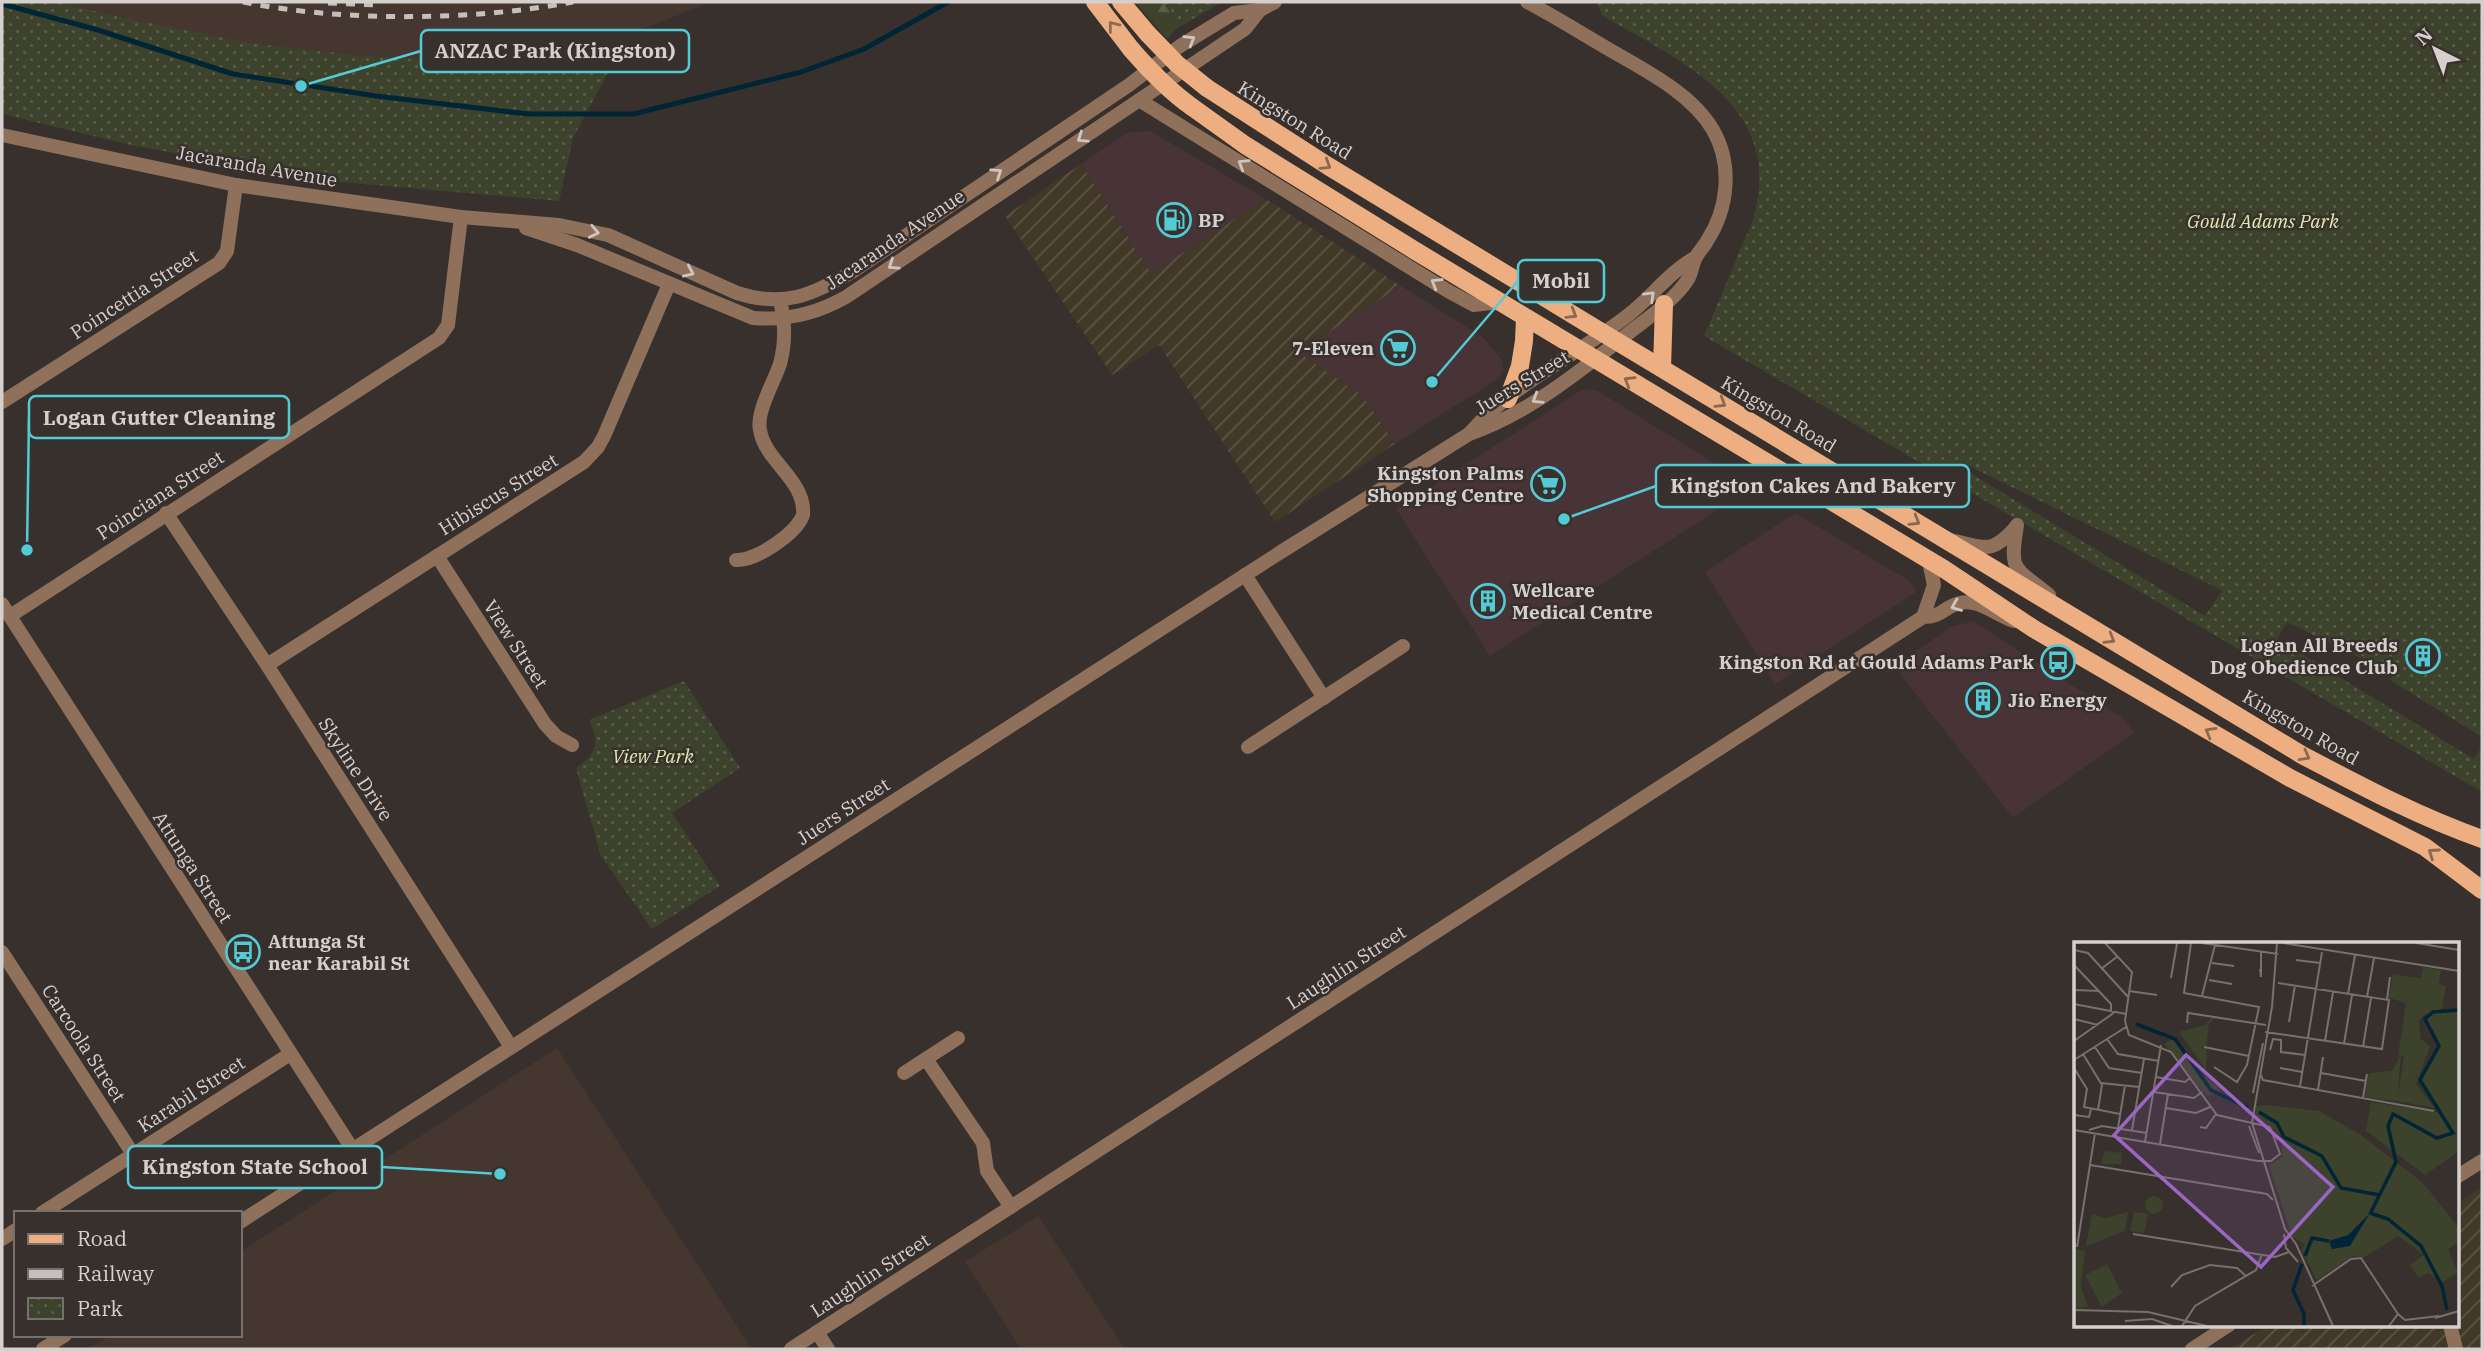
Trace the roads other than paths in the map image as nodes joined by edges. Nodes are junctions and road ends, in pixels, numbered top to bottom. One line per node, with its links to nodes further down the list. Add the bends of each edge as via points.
1 (1095, 2): 16 (main road, one-way to 1, bridge, via 1286,171 1192,107 1158,80)
2 (1121, 2): 20 (main road, Kingston Road, one-way to 20, bridge, via 1177,64 1207,88)
3 (1275, 2): 5 (street, Jacaranda Avenue)
4 (1527, 2): 12 (street, via 1654,77 1688,101 1714,131 1724,160 1725,198)
5 (1260, 10): 6 (street, Jacaranda Avenue, via 1245,29); 15 (street, Jacaranda Avenue, one-way to 5, via 807,295 852,272 1180,46 1234,13)
6 (1139, 100): 16 (street, one-way to 6, via 1474,305); 18 (street, Jacaranda Avenue, one-way to 18, via 846,297 817,312)
7 (2, 135): 8 (street, Jacaranda Avenue)
8 (236, 185): 9 (street, Jacaranda Avenue); 25 (street, Poincettia Street, via 227,251 219,262)
9 (461, 217): 10 (street, Jacaranda Avenue); 27 (street, Poinciana Street, via 448,325 439,338)
10 (508, 222): 11 (street, Jacaranda Avenue, one-way to 11, via 559,225 608,234); 13 (street, Jacaranda Avenue)
11 (627, 243): 13 (street); 15 (street, Jacaranda Avenue, one-way to 15, via 737,293)
12 (1696, 257): 17 (street, via 1689,278); 20 (street, one-way to 12, via 1679,267)
13 (618, 263): 14 (street, Jacaranda Avenue)
14 (668, 285): 18 (street, Jacaranda Avenue, via 753,318); 29 (street, Hibiscus Street, via 604,436 590,456)
15 (780, 300): 18 (street)
16 (1499, 302): 19 (main road)
17 (1664, 304): 20 (street); 23 (main road)
18 (784, 318): 30 (street, via 780,364 759,428 800,494 803,515 794,530 761,553)
19 (1525, 318): 21 (main road); 24 (main road, via 1520,366)
20 (1610, 338): 21 (street); 22 (street); 23 (main road, Kingston Road)
21 (1577, 350): 22 (main road); 24 (street, Juers Street)
22 (1593, 360): 26 (street, Juers Street, one-way to 26, via 1496,425); 31 (main road, one-way to 22)
23 (1662, 368): 28 (main road, Kingston Road, one-way to 28)
24 (1508, 399): 26 (street, Juers Street)
25 (2, 402)
26 (1469, 434): 32 (street, Juers Street)
27 (166, 513): 33 (street, Poinciana Street); 38 (street, Skyline Drive)
28 (1946, 539): 34 (main road, Kingston Road); 34 (street, via 1988,548 2000,545 2017,526 2014,565)
29 (437, 556): 38 (street, Hibiscus Street); 40 (street, View Street, via 545,724)
30 (736, 560)
31 (1929, 561): 35 (street, via 1934,585); 36 (main road)
32 (1245, 575): 39 (street); 46 (street, Juers Street)
33 (6, 610): 47 (street, Attunga Street)
34 (2073, 616): 42 (main road, Kingston Road, one-way to 42, via 2302,755 2446,827)
35 (1923, 617): 36 (street, Laughlin Street, one-way to 35, via 1967,602 1936,617); 54 (street, Laughlin Street)
36 (2034, 629): 43 (main road, one-way to 36, via 2425,846 2290,778)
37 (1403, 646): 39 (street)
38 (267, 665): 46 (street, Skyline Drive)
39 (1324, 698): 41 (street)
40 (572, 744)
41 (1248, 747)
42 (2482, 839)
43 (2482, 890)
44 (2, 952): 51 (street, Carcoola Street)
45 (958, 1038): 48 (street)
46 (511, 1047): 50 (street, Juers Street)
47 (290, 1054): 50 (street, Attunga Street); 51 (street, Karabil Street)
48 (926, 1059): 49 (street); 54 (street, via 983,1143 987,1171)
49 (904, 1073)
50 (352, 1150): 56 (street, Juers Street)
51 (133, 1154): 55 (street, Karabil Street)
52 (2480, 1161): 53 (street)
53 (2460, 1175)
54 (1011, 1207): 59 (street, Laughlin Street)
55 (45, 1211)
56 (242, 1222)
57 (2227, 1326): 64 (street)
58 (2450, 1326): 65 (street)
59 (817, 1332): 62 (street, Laughlin Street); 63 (street)
60 (62, 1337): 61 (street)
61 (43, 1349)
62 (790, 1349)
63 (828, 1349)
64 (2192, 1349)
65 (2456, 1349)

